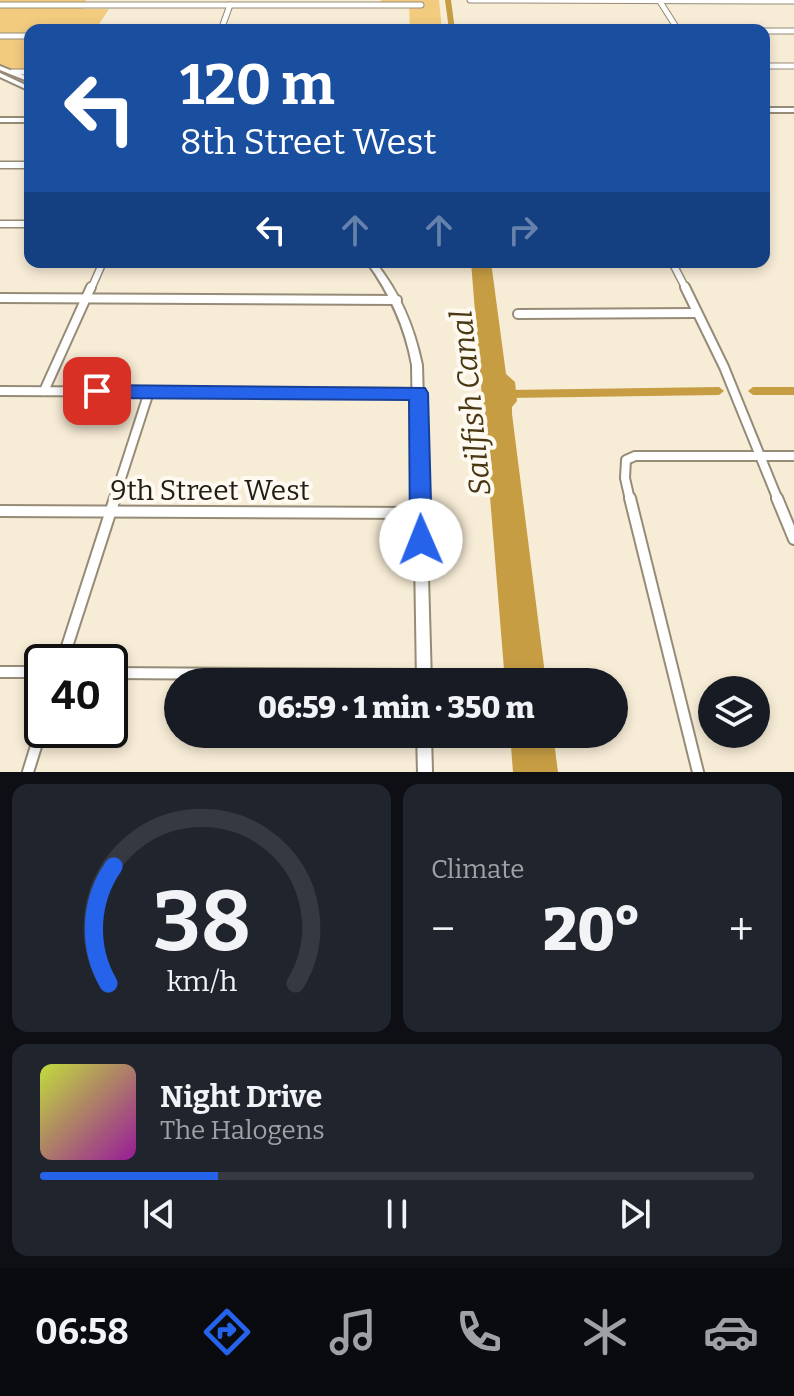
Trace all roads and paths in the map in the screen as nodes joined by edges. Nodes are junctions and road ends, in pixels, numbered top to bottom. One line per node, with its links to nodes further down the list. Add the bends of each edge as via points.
1 (470, 0): 2 (street)
2 (511, 0): 3 (street)
3 (583, 0): 4 (street)
4 (659, 0): 5 (street); 16 (street)
5 (728, 0): 6 (street)
6 (794, 1)
7 (10, 2): 8 (street); 13 (street)
8 (88, 2): 9 (street)
9 (165, 2): 12 (street)
10 (310, 2): 11 (street); 12 (street)
11 (384, 2): 14 (street)
12 (235, 3): 15 (street)
13 (0, 5)
14 (421, 5)
15 (224, 24)
16 (674, 24)
17 (770, 31): 18 (street)
18 (794, 31)
19 (0, 36): 20 (street)
20 (24, 36)
21 (770, 66): 22 (street)
22 (794, 66)
23 (0, 68): 24 (street)
24 (12, 72): 25 (street); 27 (street)
25 (24, 72)
26 (0, 75): 28 (street)
27 (24, 77)
28 (24, 86)
29 (770, 110): 30 (main road)
30 (794, 110)
31 (0, 113): 32 (main road)
32 (24, 113)
33 (770, 118): 34 (main road)
34 (794, 118)
35 (0, 120): 36 (main road)
36 (24, 120)
37 (0, 165): 38 (street)
38 (24, 165)
39 (0, 224): 40 (street)
40 (24, 224)
41 (100, 268): 45 (street)
42 (375, 268): 46 (street)
43 (675, 268): 47 (street)
44 (0, 298): 45 (street)
45 (86, 299): 46 (street); 50 (street)
46 (397, 300): 52 (street, via 411,335)
47 (695, 313): 48 (street); 54 (street, via 721,360)
48 (518, 314)
49 (0, 391): 50 (street)
50 (44, 391): 51 (street)
51 (149, 392): 52 (street); 56 (street)
52 (418, 393): 57 (street)
53 (794, 456): 54 (street)
54 (760, 457): 58 (street); 69 (street, via 626,460 625,478)
55 (0, 511): 56 (street, 9th Street West)
56 (110, 511): 57 (street, 9th Street West); 59 (street)
57 (420, 513): 60 (street)
58 (794, 539)
59 (68, 644)
60 (424, 668)
61 (0, 672): 62 (street)
62 (24, 672)
63 (128, 673): 64 (street)
64 (164, 674)
65 (35, 748): 67 (street)
66 (424, 748): 68 (street)
67 (28, 772)
68 (425, 772)
69 (698, 772)

